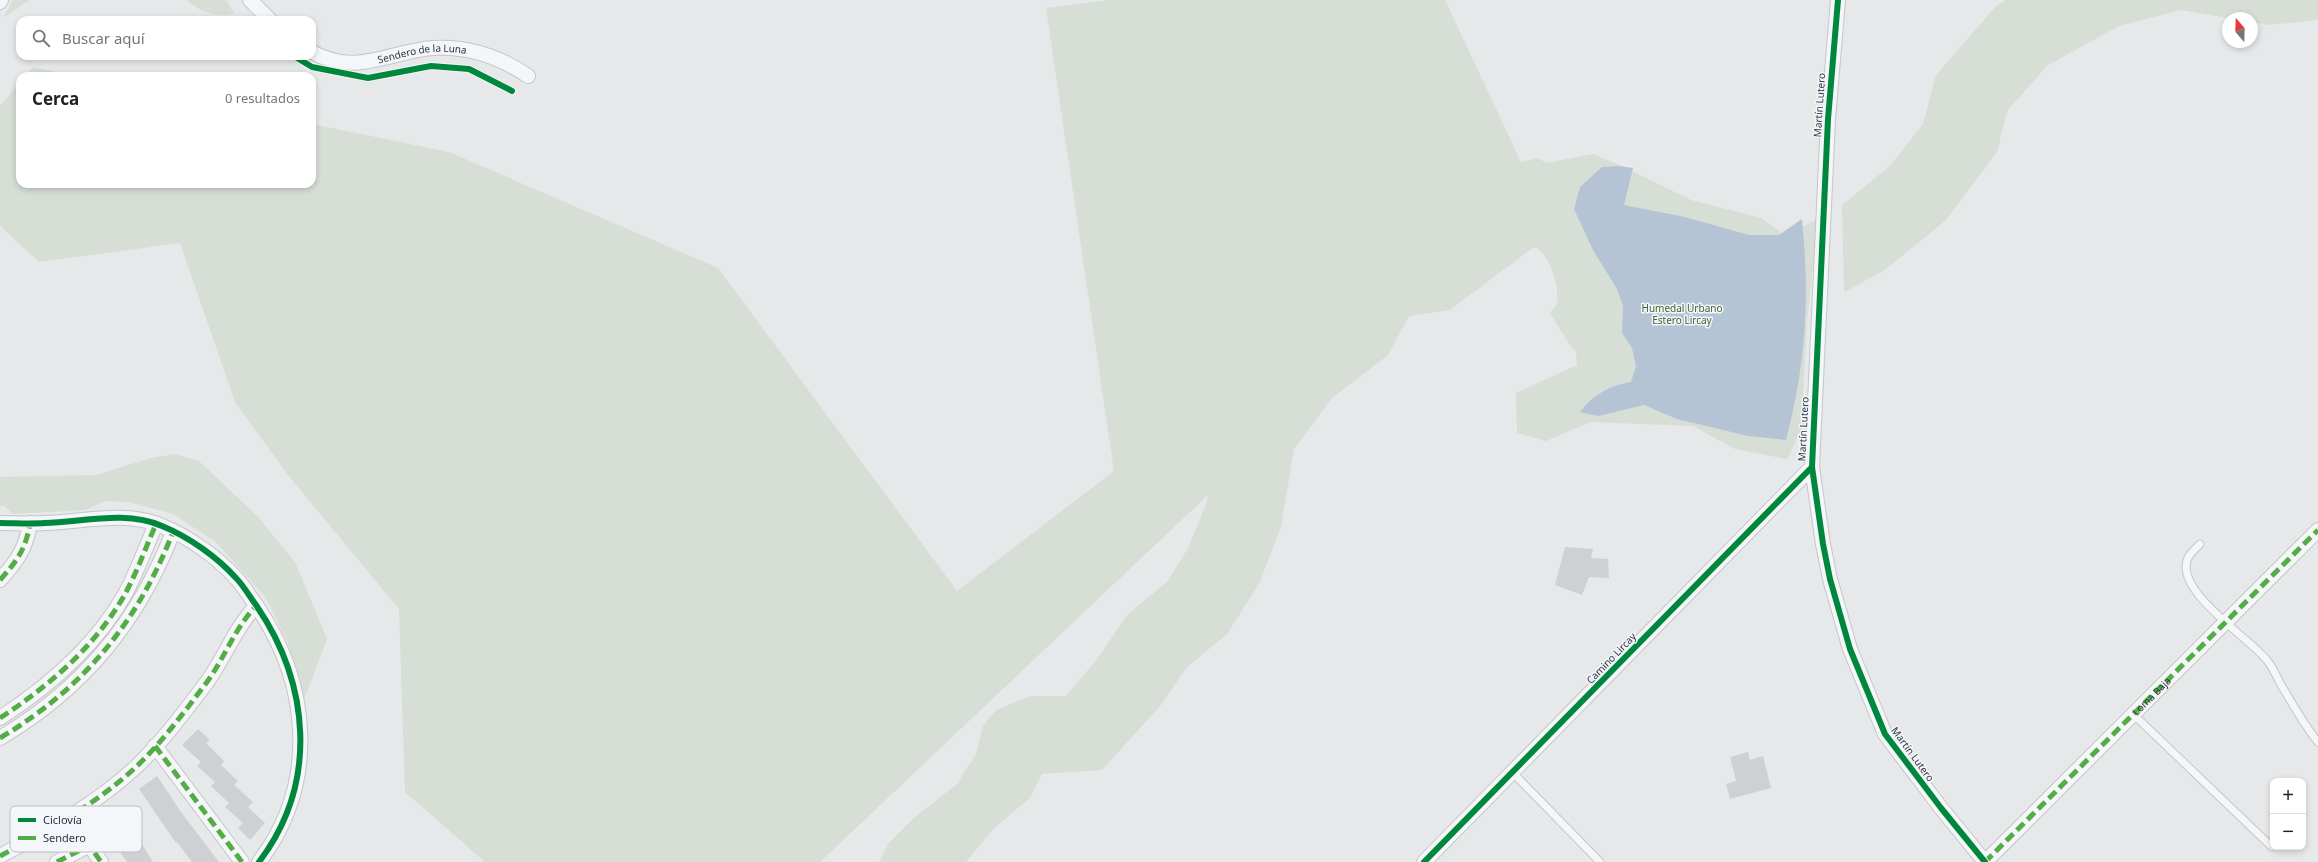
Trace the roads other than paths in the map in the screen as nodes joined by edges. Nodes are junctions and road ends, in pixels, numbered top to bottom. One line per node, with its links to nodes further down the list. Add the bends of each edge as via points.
1 (250, 0): 3 (street)
2 (1838, 0): 6 (street, Martín Lutero, via 1828,119)
3 (266, 16)
4 (316, 54): 5 (street, Sendero de la Luna, via 348,63 373,62 432,48 458,48 489,55)
5 (528, 76)
6 (1812, 468): 21 (street, Camino Lircay); 34 (street, Martín Lutero, via 1832,586 1850,649 1872,707 1885,734 1908,766)
7 (0, 523): 8 (street)
8 (30, 523): 9 (street, via 126,517); 13 (street, via 27,541 17,561)
9 (156, 524): 11 (street); 17 (street, via 125,594 96,636 57,676 31,698)
10 (2318, 530): 15 (street, Loma Baja)
11 (173, 532): 14 (street, via 201,548 237,578); 18 (street, via 150,584 120,633 101,656 60,696)
12 (2200, 544): 15 (lane, via 2188,558 2186,568 2189,580 2204,604)
13 (0, 580)
14 (256, 606): 20 (street, via 240,624 235,637 208,681); 31 (street, via 276,638 288,665 295,687 301,731 292,798 275,838)
15 (2226, 621): 16 (street, Loma Baja); 19 (lane, via 2267,660)
16 (2133, 714): 23 (lane); 34 (street, Loma Baja)
17 (0, 718)
18 (0, 738)
19 (2318, 742)
20 (155, 746): 22 (street, via 136,767); 30 (street)
21 (1512, 772): 32 (street, Camino Lircay); 33 (lane)
22 (83, 806)
23 (2270, 845)
24 (10, 850): 27 (street)
25 (76, 852): 28 (street)
26 (95, 852): 29 (street)
27 (0, 856)
28 (57, 862)
29 (101, 862)
30 (242, 862)
31 (259, 862)
32 (1424, 862)
33 (1600, 862)
34 (1985, 862)

